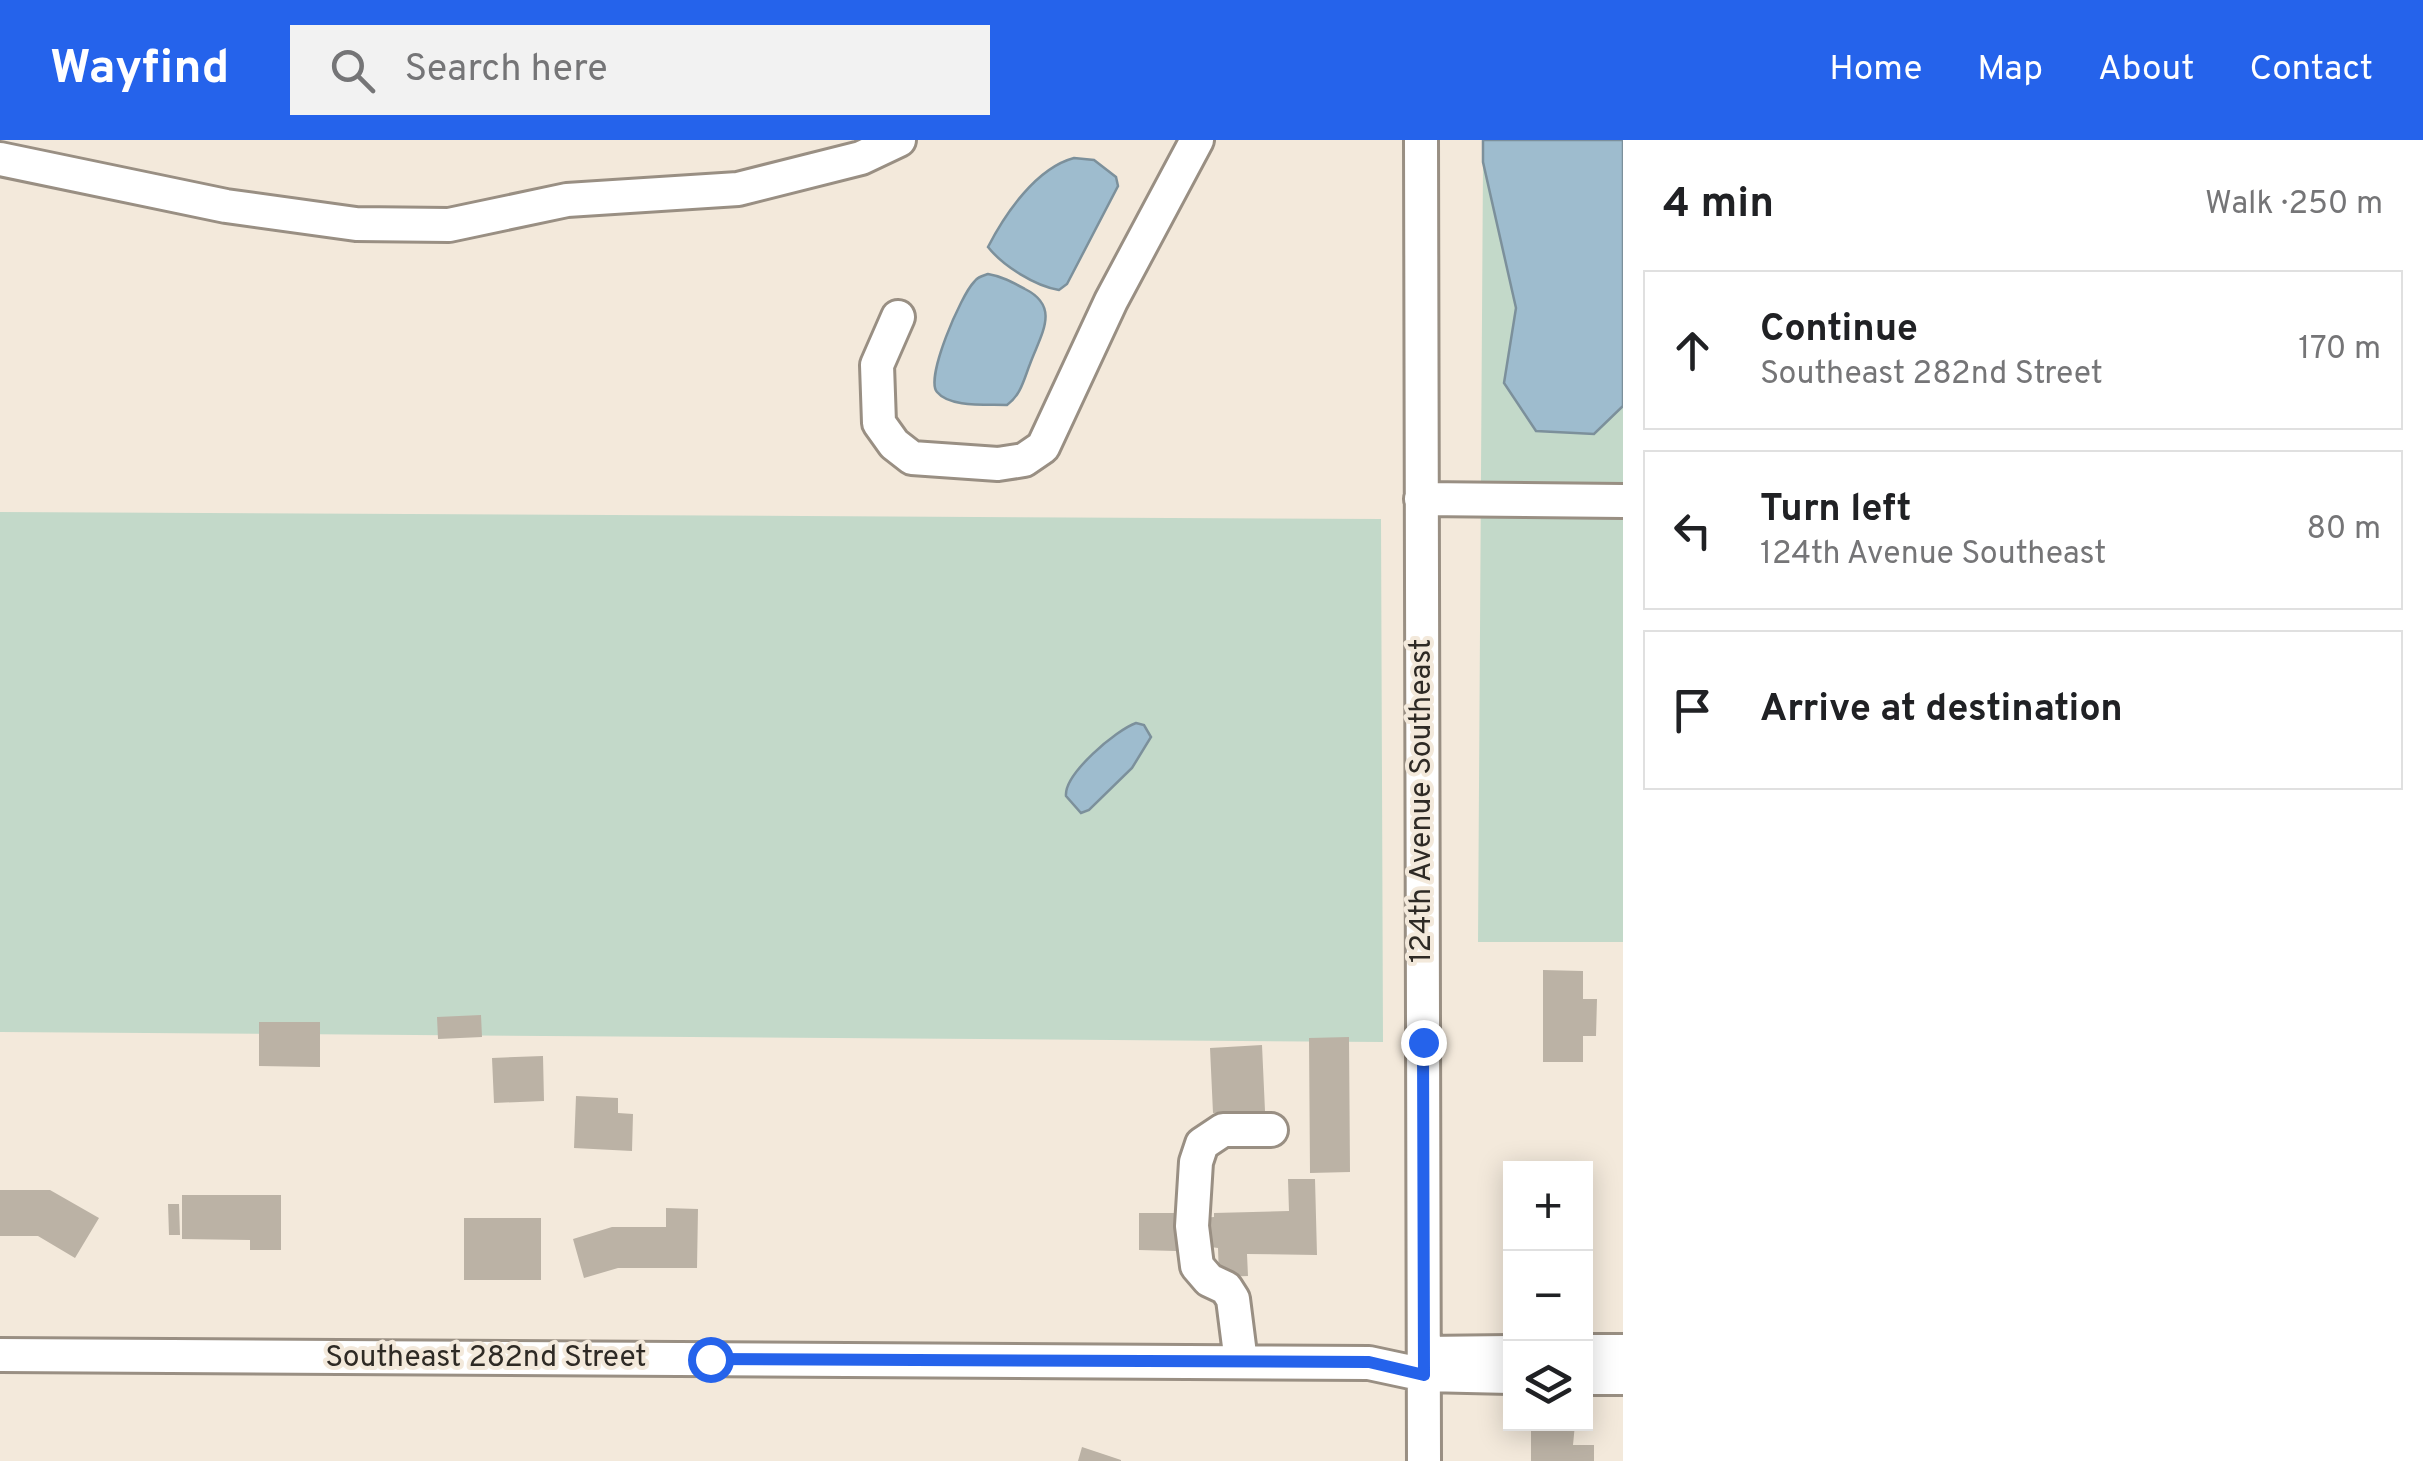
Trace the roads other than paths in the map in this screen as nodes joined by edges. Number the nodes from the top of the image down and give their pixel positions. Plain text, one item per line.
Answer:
1 (900, 140) edge
2 (1197, 140) edge
3 (1421, 140) edge
4 (0, 158) edge
5 (898, 317) dead end
6 (1421, 499) junction
7 (1623, 500) edge
8 (1270, 1130) dead end
9 (1593, 1351) edge
10 (1623, 1351) edge
11 (1503, 1353) edge
12 (0, 1355) edge
13 (1240, 1362) junction
14 (1425, 1364) junction
15 (1503, 1375) edge
16 (1593, 1378) edge
17 (1623, 1378) edge
18 (1424, 1461) edge

1 - 4 street
2 - 5 street
3 - 6 street, 124th Avenue Southeast
6 - 7 street
6 - 14 street, 124th Avenue Southeast
8 - 13 street
9 - 10 street
11 - 14 street
12 - 13 street, Southeast 282nd Street
13 - 14 street, Southeast 282nd Street
14 - 15 street, Southeast 282nd Street
14 - 18 street, 124th Avenue Southeast
16 - 17 street

